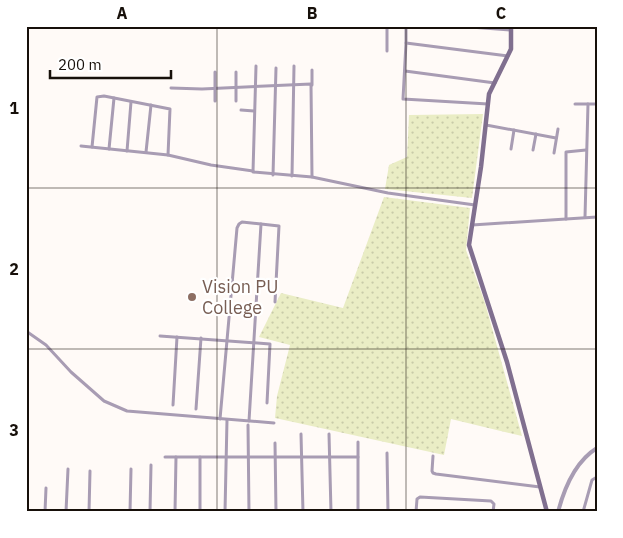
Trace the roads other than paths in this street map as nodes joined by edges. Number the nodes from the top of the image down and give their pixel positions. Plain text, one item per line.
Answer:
1 (387, 26) edge
2 (406, 26) edge
3 (457, 26) edge
4 (511, 28) edge
5 (406, 43) junction
6 (387, 50) dead end
7 (508, 56) junction
8 (256, 66) dead end
9 (294, 66) dead end
10 (276, 68) dead end
11 (312, 70) dead end
12 (405, 71) junction
13 (215, 72) dead end
14 (236, 72) dead end
15 (495, 83) junction
16 (294, 84) junction
17 (255, 86) junction
18 (274, 86) junction
19 (312, 86) junction
20 (236, 87) junction
21 (171, 88) dead end
22 (215, 88) junction
23 (114, 98) junction
24 (215, 101) dead end
25 (130, 102) junction
26 (236, 102) dead end
27 (488, 104) junction
28 (575, 104) dead end
29 (588, 104) junction
30 (597, 104) edge
31 (151, 105) junction
32 (242, 110) dead end
33 (254, 111) junction
34 (486, 125) junction
35 (558, 129) dead end
36 (514, 130) junction
37 (536, 134) junction
38 (556, 138) junction
39 (81, 146) dead end
40 (92, 147) junction
41 (109, 149) junction
42 (127, 150) junction
43 (511, 150) dead end
44 (533, 150) dead end
45 (586, 150) junction
46 (146, 152) junction
47 (554, 153) dead end
48 (168, 155) junction
49 (253, 172) junction
50 (273, 175) junction
51 (292, 176) junction
52 (312, 177) junction
53 (475, 205) junction
54 (585, 217) junction
55 (597, 217) edge
56 (566, 219) junction
57 (261, 224) junction
58 (472, 225) junction
59 (275, 302) dead end
60 (26, 331) edge
61 (160, 336) dead end
62 (178, 337) junction
63 (200, 338) junction
64 (228, 341) junction
65 (254, 343) junction
66 (267, 403) dead end
67 (173, 405) dead end
68 (196, 409) dead end
69 (220, 419) junction
70 (227, 420) junction
71 (248, 423) junction
72 (274, 423) dead end
73 (300, 434) dead end
74 (329, 434) dead end
75 (358, 442) dead end
76 (275, 443) dead end
77 (597, 448) edge
78 (387, 453) dead end
79 (165, 456) dead end
80 (226, 456) junction
81 (248, 456) junction
82 (276, 456) junction
83 (301, 456) junction
84 (433, 456) dead end
85 (176, 457) junction
86 (200, 457) junction
87 (330, 457) junction
88 (358, 457) junction
89 (151, 465) dead end
90 (68, 469) dead end
91 (131, 469) dead end
92 (90, 471) dead end
93 (597, 477) edge
94 (540, 487) junction
95 (46, 488) dead end
96 (53, 512) edge
97 (66, 512) edge
98 (89, 512) edge
99 (130, 512) edge
100 (150, 512) edge
101 (175, 512) edge
102 (200, 512) edge
103 (225, 512) edge
104 (249, 512) edge
105 (276, 512) edge
106 (303, 512) edge
107 (331, 512) edge
108 (358, 512) edge
109 (388, 512) edge
110 (416, 512) edge
111 (493, 512) edge
112 (546, 512) edge
113 (558, 512) edge
114 (583, 512) edge

1 - 6 street
2 - 5 street
3 - 4 street
4 - 7 main road
5 - 7 street
5 - 12 street
7 - 15 main road
8 - 17 street
9 - 16 street
10 - 18 street
11 - 19 street
12 - 15 street
12 - 27 street
13 - 22 street
14 - 20 street
15 - 27 main road
16 - 18 street
16 - 19 street
16 - 51 street
17 - 18 street
17 - 20 street
17 - 33 street
18 - 50 street
19 - 52 street
20 - 22 street
20 - 26 street
21 - 22 street
22 - 24 street
23 - 25 street
23 - 40 street
23 - 41 street
25 - 31 street
25 - 42 street
27 - 34 main road
28 - 29 street
29 - 30 street
29 - 45 street
31 - 46 street
31 - 48 street
32 - 33 street
33 - 49 street
34 - 36 street
34 - 53 main road
35 - 38 street
36 - 37 street
36 - 43 street
37 - 38 street
37 - 44 street
38 - 47 street
39 - 40 street
40 - 41 street
41 - 42 street
42 - 46 street
45 - 54 street
45 - 56 street
46 - 48 street
48 - 49 street
49 - 50 street
50 - 51 street
51 - 52 street
52 - 53 street
53 - 58 main road
54 - 55 street
54 - 56 street
56 - 58 street
57 - 59 street
57 - 64 street
57 - 65 street
58 - 94 main road
60 - 69 street
61 - 62 street
62 - 63 street
62 - 67 street
63 - 64 street
63 - 68 street
64 - 65 street
64 - 69 street
65 - 66 street
65 - 71 street
69 - 70 street
70 - 71 street
70 - 80 street
71 - 72 street
71 - 81 street
73 - 83 street
74 - 87 street
75 - 88 street
76 - 82 street
77 - 113 street
78 - 109 street
79 - 85 street
80 - 81 street
80 - 86 street
80 - 103 street
81 - 82 street
81 - 104 street
82 - 83 street
82 - 105 street
83 - 87 street
83 - 106 street
84 - 94 street
85 - 86 street
85 - 101 street
86 - 102 street
87 - 88 street
87 - 107 street
88 - 108 street
89 - 100 street
90 - 97 street
91 - 99 street
92 - 98 street
93 - 114 street
94 - 112 main road
95 - 96 street
110 - 111 street

